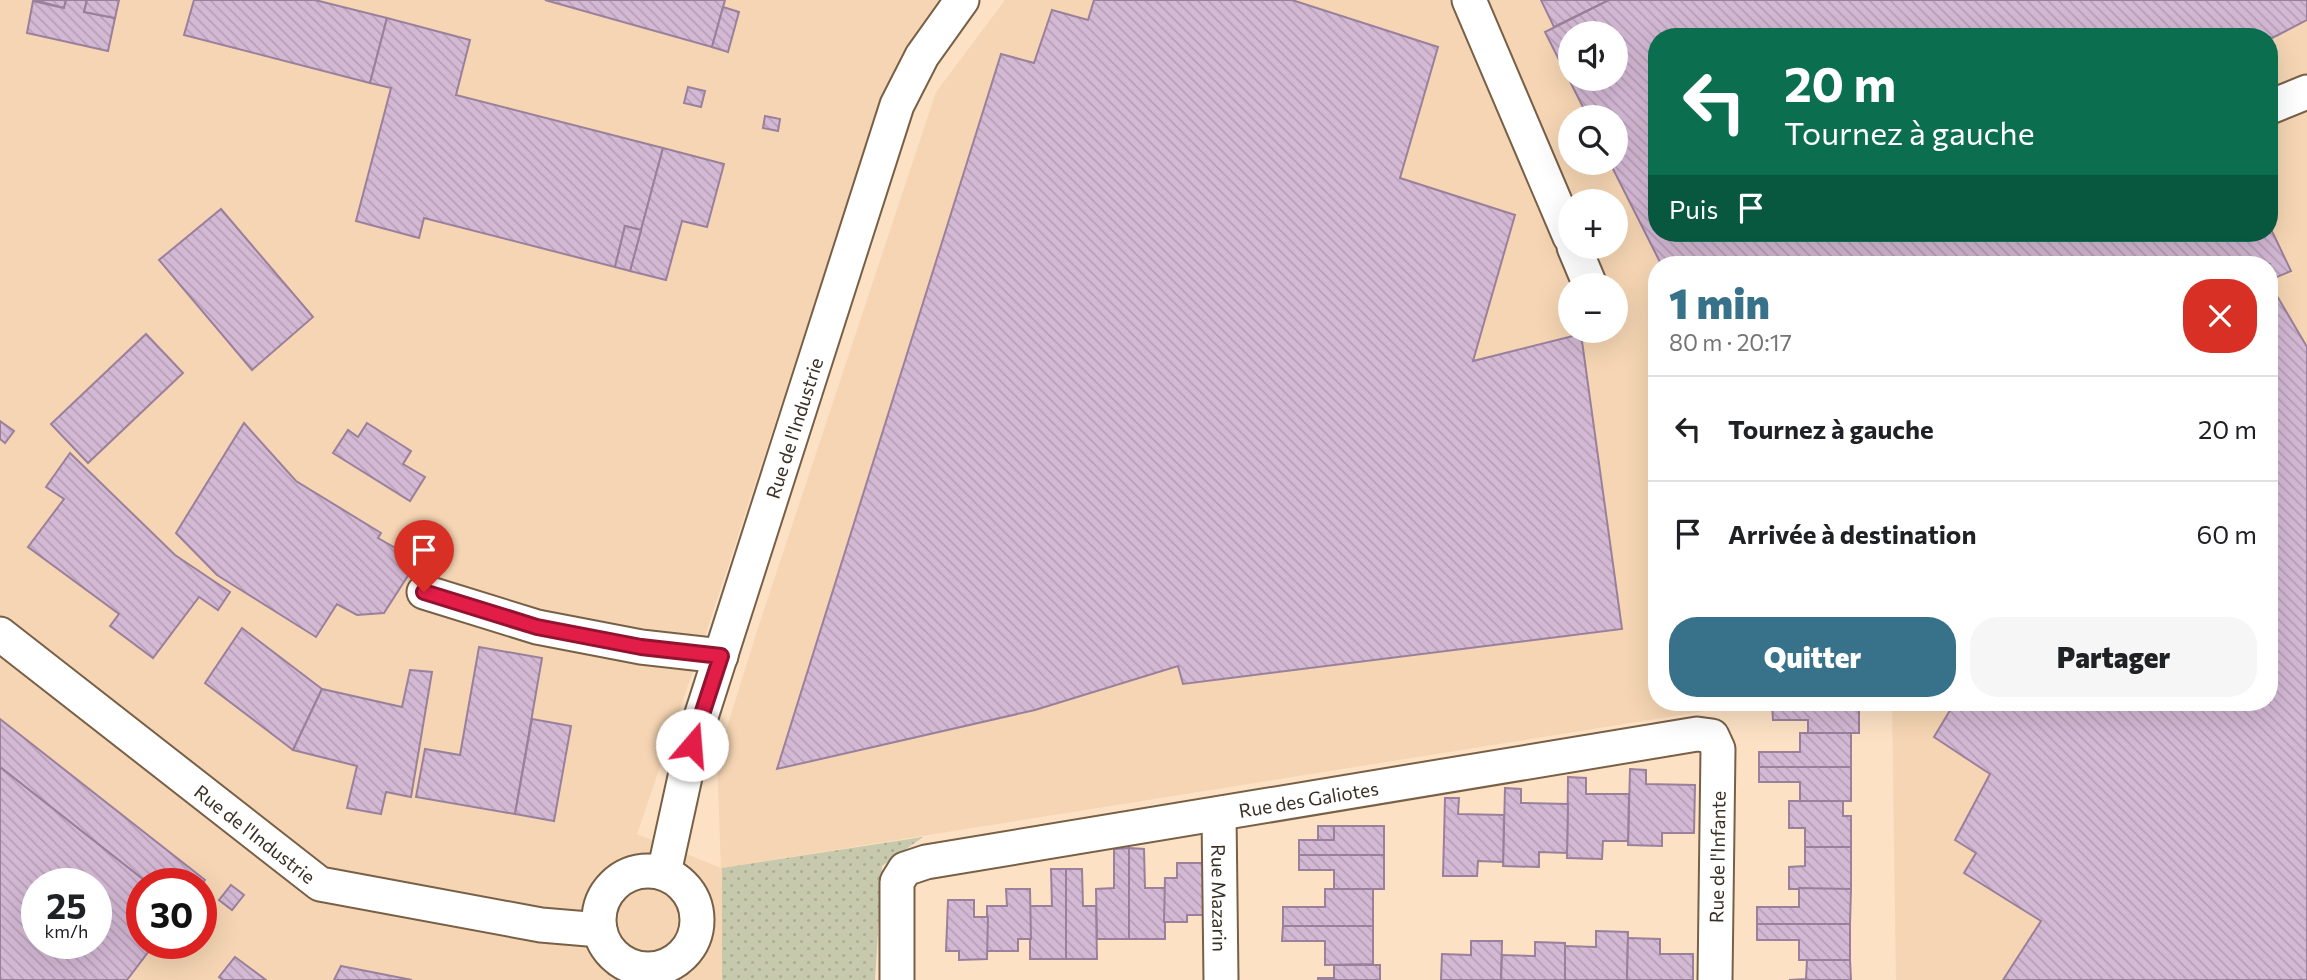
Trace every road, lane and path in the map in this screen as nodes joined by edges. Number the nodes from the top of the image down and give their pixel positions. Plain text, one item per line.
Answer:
1 (962, 0) edge
2 (1469, 0) edge
3 (2307, 92) edge
4 (2278, 104) edge
5 (1558, 209) edge
6 (424, 592) dead end
7 (0, 634) edge
8 (721, 656) junction
9 (1712, 736) joint
10 (1219, 814) junction
11 (664, 873) junction
12 (600, 930) junction
13 (665, 974) edge
14 (897, 980) edge
15 (1220, 980) edge
16 (1715, 980) edge

1 - 8 street, Rue de l'Industrie
2 - 5 street
3 - 4 street
6 - 8 street
7 - 12 street, Rue de l'Industrie
8 - 11 street, Rue de l'Industrie
9 - 10 street, Rue des Galiotes
9 - 16 street, Rue de l'Infante
10 - 14 street, Rue des Galiotes
10 - 15 street, Rue Mazarin
11 - 12 street
11 - 13 street
12 - 13 street

